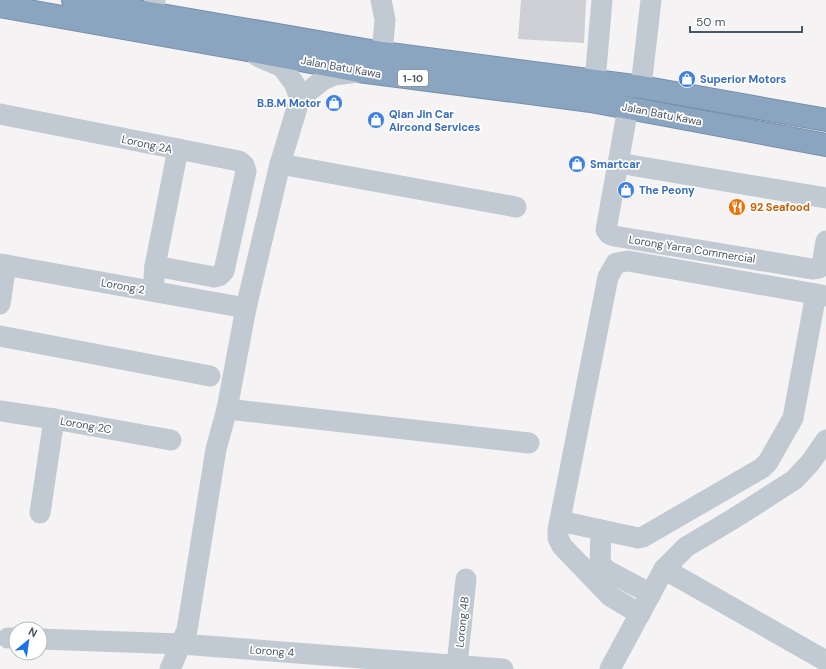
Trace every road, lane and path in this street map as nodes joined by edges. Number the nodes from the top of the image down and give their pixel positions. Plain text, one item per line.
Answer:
1 (73, 0) edge
2 (381, 0) edge
3 (602, 0) edge
4 (651, 0) edge
5 (0, 6) edge
6 (153, 7) edge
7 (242, 49) junction
8 (382, 53) junction
9 (359, 71) junction
10 (595, 81) junction
11 (641, 87) junction
12 (300, 98) junction
13 (628, 108) junction
14 (0, 114) edge
15 (826, 120) edge
16 (826, 145) edge
17 (178, 149) junction
18 (618, 163) junction
19 (280, 164) junction
20 (826, 198) edge
21 (516, 207) dead end
22 (826, 241) edge
23 (3, 264) edge
24 (155, 266) junction
25 (153, 291) junction
26 (821, 295) edge
27 (0, 304) edge
28 (246, 308) junction
29 (0, 336) edge
30 (210, 376) dead end
31 (227, 408) junction
32 (0, 411) edge
33 (54, 420) junction
34 (171, 440) dead end
35 (826, 440) edge
36 (529, 443) dead end
37 (40, 513) dead end
38 (560, 521) junction
39 (601, 530) junction
40 (664, 569) junction
41 (466, 580) dead end
42 (651, 594) junction
43 (640, 614) junction
44 (48, 639) edge
45 (181, 644) junction
46 (826, 661) edge
47 (457, 665) junction
48 (170, 669) edge
49 (503, 669) edge
50 (610, 669) edge

1 - 6 highway, Jalan Batu Kawa / 1-10
2 - 8 street
3 - 10 street
4 - 11 street
5 - 7 highway, Jalan Batu Kawa / 1-10
6 - 8 highway, Jalan Batu Kawa / 1-10
7 - 9 highway, Jalan Batu Kawa / 1-10
7 - 12 street
8 - 10 highway, Jalan Batu Kawa / 1-10
9 - 12 street
9 - 13 highway, Jalan Batu Kawa / 1-10
10 - 11 highway, Jalan Batu Kawa / 1-10
11 - 15 highway, Jalan Batu Kawa / 1-10
12 - 19 street
13 - 16 highway, Jalan Batu Kawa / 1-10
13 - 18 street
14 - 17 street, Lorong 2A
17 - 24 street, Lorong 2A
17 - 24 street
18 - 20 street
18 - 22 street, Lorong Yarra Commercial
19 - 21 street
19 - 28 street
23 - 25 street, Lorong 2
23 - 27 street
24 - 25 street, Lorong 2A
25 - 28 street, Lorong 2
26 - 38 street
26 - 39 street
28 - 31 street
29 - 30 street
31 - 36 street
31 - 45 street
32 - 33 street, Lorong 2C
33 - 34 street, Lorong 2C
33 - 37 street
35 - 40 street
38 - 39 street
38 - 43 street
39 - 42 street
40 - 42 street
40 - 46 street
41 - 47 street, Lorong 4B
42 - 43 street
43 - 50 street
44 - 45 street, Lorong 4
45 - 47 street, Lorong 4
45 - 48 street
47 - 49 street, Lorong 4

